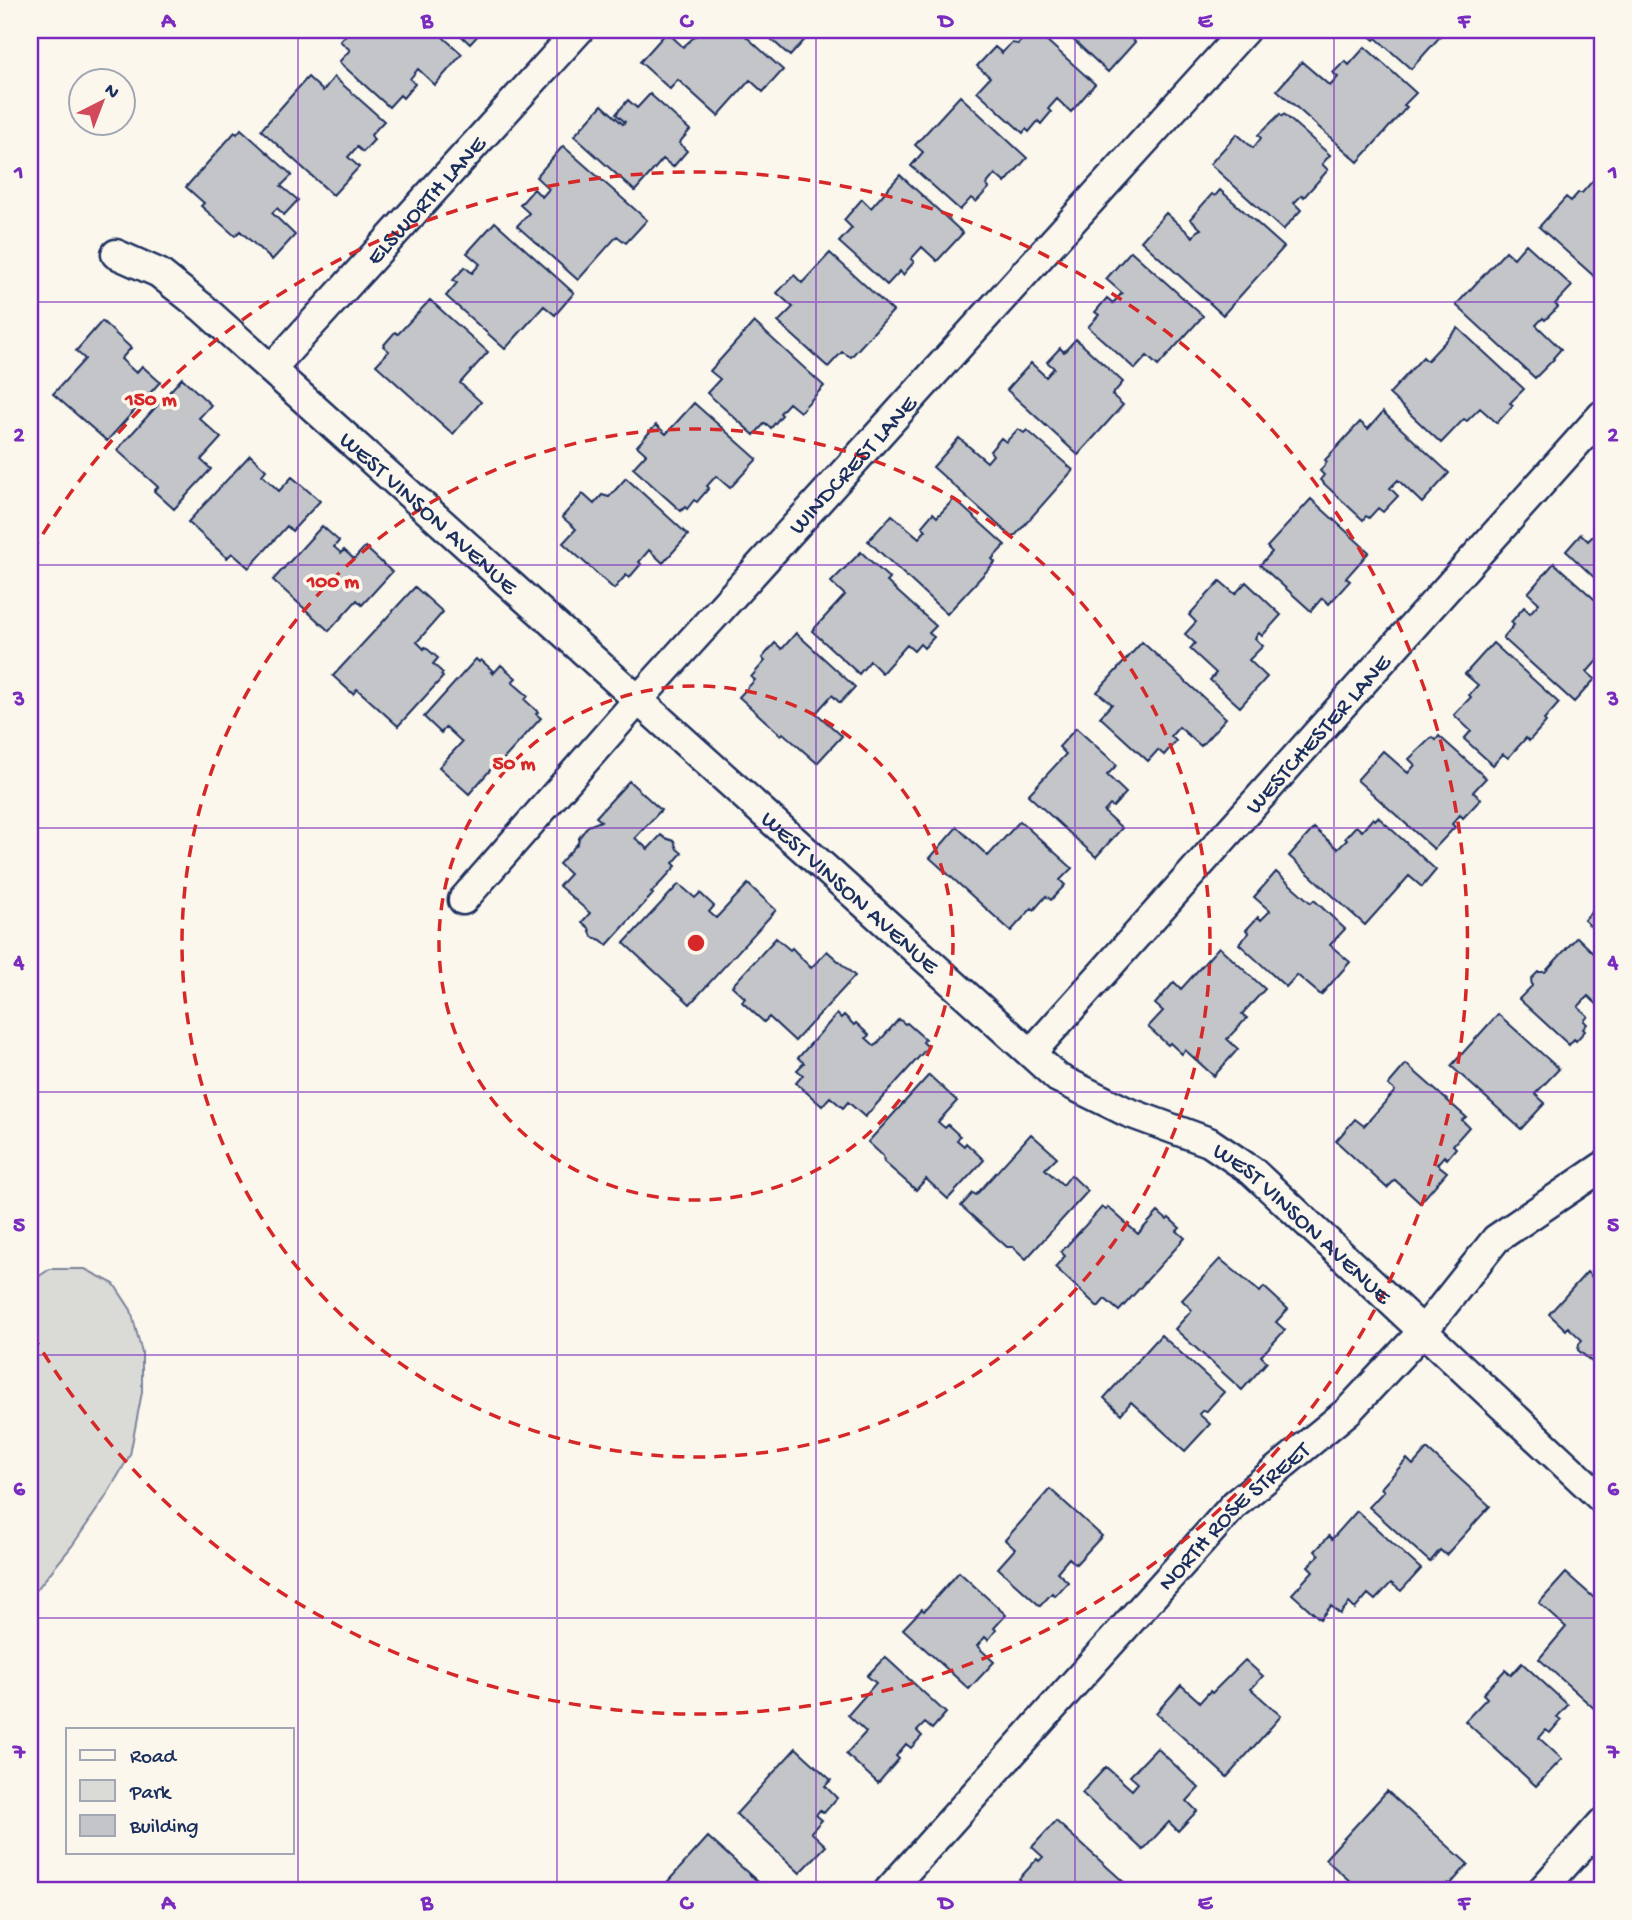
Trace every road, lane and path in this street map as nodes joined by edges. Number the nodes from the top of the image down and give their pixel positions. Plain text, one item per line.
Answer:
1 (579, 30) edge
2 (1245, 30) edge
3 (116, 254) dead end
4 (271, 369) junction
5 (1602, 415) edge
6 (638, 700) junction
7 (463, 900) dead end
8 (1031, 1053) junction
9 (1602, 1167) edge
10 (1423, 1331) junction
11 (1602, 1499) edge
12 (1602, 1824) edge
13 (889, 1890) edge
14 (1542, 1890) edge

1 - 4 street, ELSWORTH LANE
2 - 6 street, WINDCREST LANE
3 - 4 street, WEST VINSON AVENUE
4 - 6 street, WEST VINSON AVENUE
5 - 8 street, WESTCHESTER LANE
6 - 7 street, WINDCREST LANE
6 - 8 street, WEST VINSON AVENUE
8 - 10 street, WEST VINSON AVENUE
9 - 10 street, NORTH ROSE STREET
10 - 11 street, WEST VINSON AVENUE
10 - 13 street, NORTH ROSE STREET
12 - 14 street

